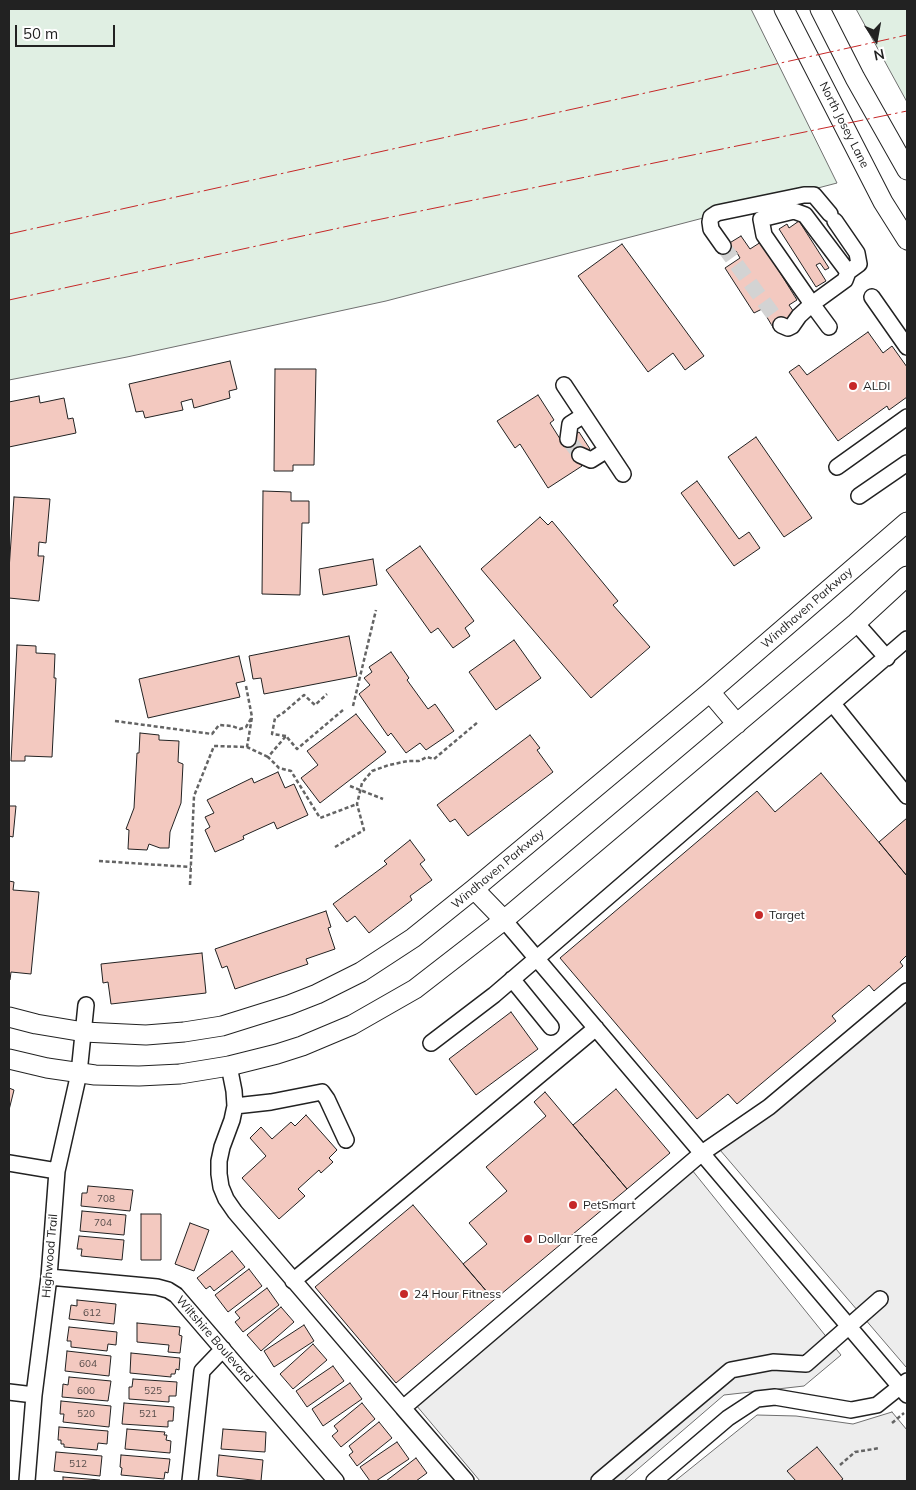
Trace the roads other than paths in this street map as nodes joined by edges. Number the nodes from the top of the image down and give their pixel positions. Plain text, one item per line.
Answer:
1 (784, 9) edge
2 (820, 9) edge
3 (907, 170) edge
4 (907, 240) edge
5 (723, 246) tunnel mouth
6 (848, 272) junction
7 (872, 297) dead end
8 (812, 304) junction
9 (781, 325) dead end
10 (829, 327) dead end
11 (907, 347) edge
12 (564, 385) dead end
13 (584, 415) junction
14 (907, 417) edge
15 (568, 439) dead end
16 (607, 450) junction
17 (580, 455) dead end
18 (907, 463) edge
19 (837, 467) dead end
20 (623, 474) dead end
21 (859, 496) dead end
22 (907, 522) edge
23 (907, 576) edge
24 (856, 623) junction
25 (907, 639) edge
26 (887, 658) junction
27 (710, 692) junction
28 (833, 704) junction
29 (737, 724) junction
30 (907, 796) edge
31 (474, 889) junction
32 (504, 920) junction
33 (536, 958) junction
34 (512, 979) junction
35 (907, 992) edge
36 (86, 1004) dead end
37 (9, 1017) edge
38 (551, 1027) dead end
39 (596, 1028) junction
40 (84, 1032) junction
41 (431, 1043) dead end
42 (9, 1059) edge
43 (229, 1066) junction
44 (79, 1074) junction
45 (235, 1106) junction
46 (346, 1140) dead end
47 (702, 1153) junction
48 (9, 1163) edge
49 (58, 1171) junction
50 (49, 1277) junction
51 (293, 1280) junction
52 (880, 1299) dead end
53 (849, 1326) junction
54 (223, 1349) junction
55 (905, 1388) edge
56 (9, 1392) edge
57 (34, 1395) junction
58 (403, 1408) junction
59 (659, 1480) edge
60 (27, 1481) edge
61 (190, 1481) edge
62 (336, 1481) edge
63 (466, 1481) edge
64 (599, 1481) edge

1 - 4 main road, North Josey Lane
2 - 3 main road
5 - 6 street
6 - 8 street
6 - 8 street
7 - 11 street
8 - 9 street
8 - 10 street
12 - 13 street
13 - 15 street
13 - 16 street
14 - 19 street
16 - 17 street
16 - 20 street
18 - 21 street
22 - 27 main road, Windhaven Parkway
23 - 24 main road
24 - 26 street
24 - 29 main road
25 - 26 street
26 - 28 street
27 - 29 main road
27 - 31 main road, Windhaven Parkway
28 - 30 street
28 - 33 street
29 - 32 main road
31 - 32 main road
31 - 40 main road, Windhaven Parkway
32 - 33 street
32 - 43 main road
33 - 34 street
33 - 39 street
34 - 38 street
34 - 41 street
35 - 47 street
36 - 40 street, Highwood Trail
37 - 40 main road, Windhaven Parkway
39 - 47 street
39 - 51 street
40 - 44 street, Highwood Trail
42 - 44 main road
43 - 44 main road
43 - 45 street
44 - 49 street, Highwood Trail
45 - 46 street
45 - 51 street
47 - 53 street
47 - 58 street
48 - 49 street
49 - 50 street, Highwood Trail
50 - 54 street, Wiltshire Boulevard
50 - 57 street, Highwood Trail
51 - 58 street
52 - 53 street
53 - 55 street
53 - 64 street
54 - 61 street
54 - 62 street, Wiltshire Boulevard
55 - 59 street
56 - 57 street
57 - 60 street, Highwood Trail
58 - 63 street

